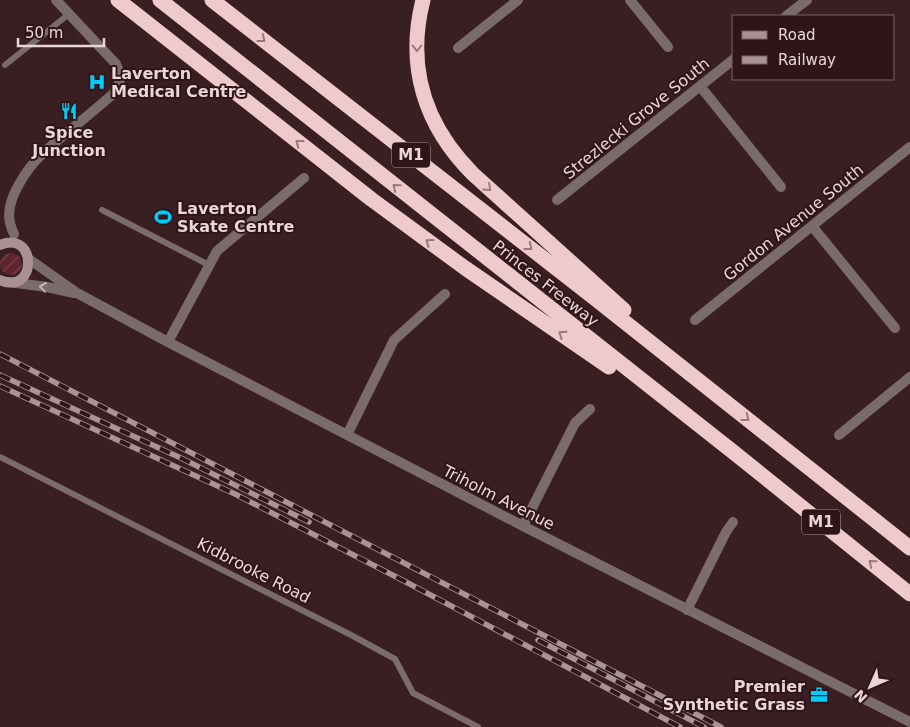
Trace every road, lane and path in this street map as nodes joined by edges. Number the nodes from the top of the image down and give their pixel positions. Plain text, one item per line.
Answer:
1 (56, 0) edge
2 (118, 0) edge
3 (160, 0) edge
4 (212, 0) edge
5 (423, 0) edge
6 (518, 0) edge
7 (630, 0) edge
8 (807, 0) edge
9 (69, 14) junction
10 (787, 15) edge
11 (668, 47) dead end
12 (458, 48) dead end
13 (732, 61) edge
14 (5, 65) dead end
15 (700, 86) junction
16 (910, 147) edge
17 (304, 178) dead end
18 (781, 187) dead end
19 (557, 200) dead end
20 (102, 210) dead end
21 (812, 226) junction
22 (2, 244) edge
23 (29, 260) junction
24 (209, 266) junction
25 (4, 281) edge
26 (77, 293) junction
27 (445, 294) dead end
28 (695, 320) dead end
29 (895, 328) dead end
30 (168, 342) junction
31 (910, 377) edge
32 (708, 388) junction
33 (590, 409) dead end
34 (346, 434) junction
35 (839, 435) dead end
36 (732, 451) junction
37 (0, 456) edge
38 (733, 522) dead end
39 (522, 526) junction
40 (910, 546) edge
41 (910, 594) edge
42 (687, 610) junction
43 (910, 722) edge
44 (478, 727) edge

1 - 9 street
36 -> 2 highway
36 -> 3 highway, Princes Freeway / M1
4 -> 32 highway, Princes Freeway / M1
5 -> 32 highway
6 - 12 street
7 - 11 street
8 - 10 street
9 - 14 lane
9 - 22 street
13 - 15 street, Strezlecki Grove South
15 - 18 street
15 - 19 street, Strezlecki Grove South
16 - 21 street, Gordon Avenue South
17 - 24 street
20 - 24 lane
21 - 28 street, Gordon Avenue South
21 - 29 street
22 - 23 street
23 - 25 street
23 - 26 street, Triholm Avenue
24 - 30 street
26 -> 25 street, Triholm Avenue
26 - 30 street, Triholm Avenue
27 - 34 street
30 - 34 street, Triholm Avenue
31 - 35 street
32 -> 40 highway, Princes Freeway / M1
33 - 39 street
34 - 39 street, Triholm Avenue
41 -> 36 highway, Princes Freeway / M1
37 - 44 lane, Kidbrooke Road
38 - 42 street
39 - 42 street, Triholm Avenue
42 - 43 street, Triholm Avenue

